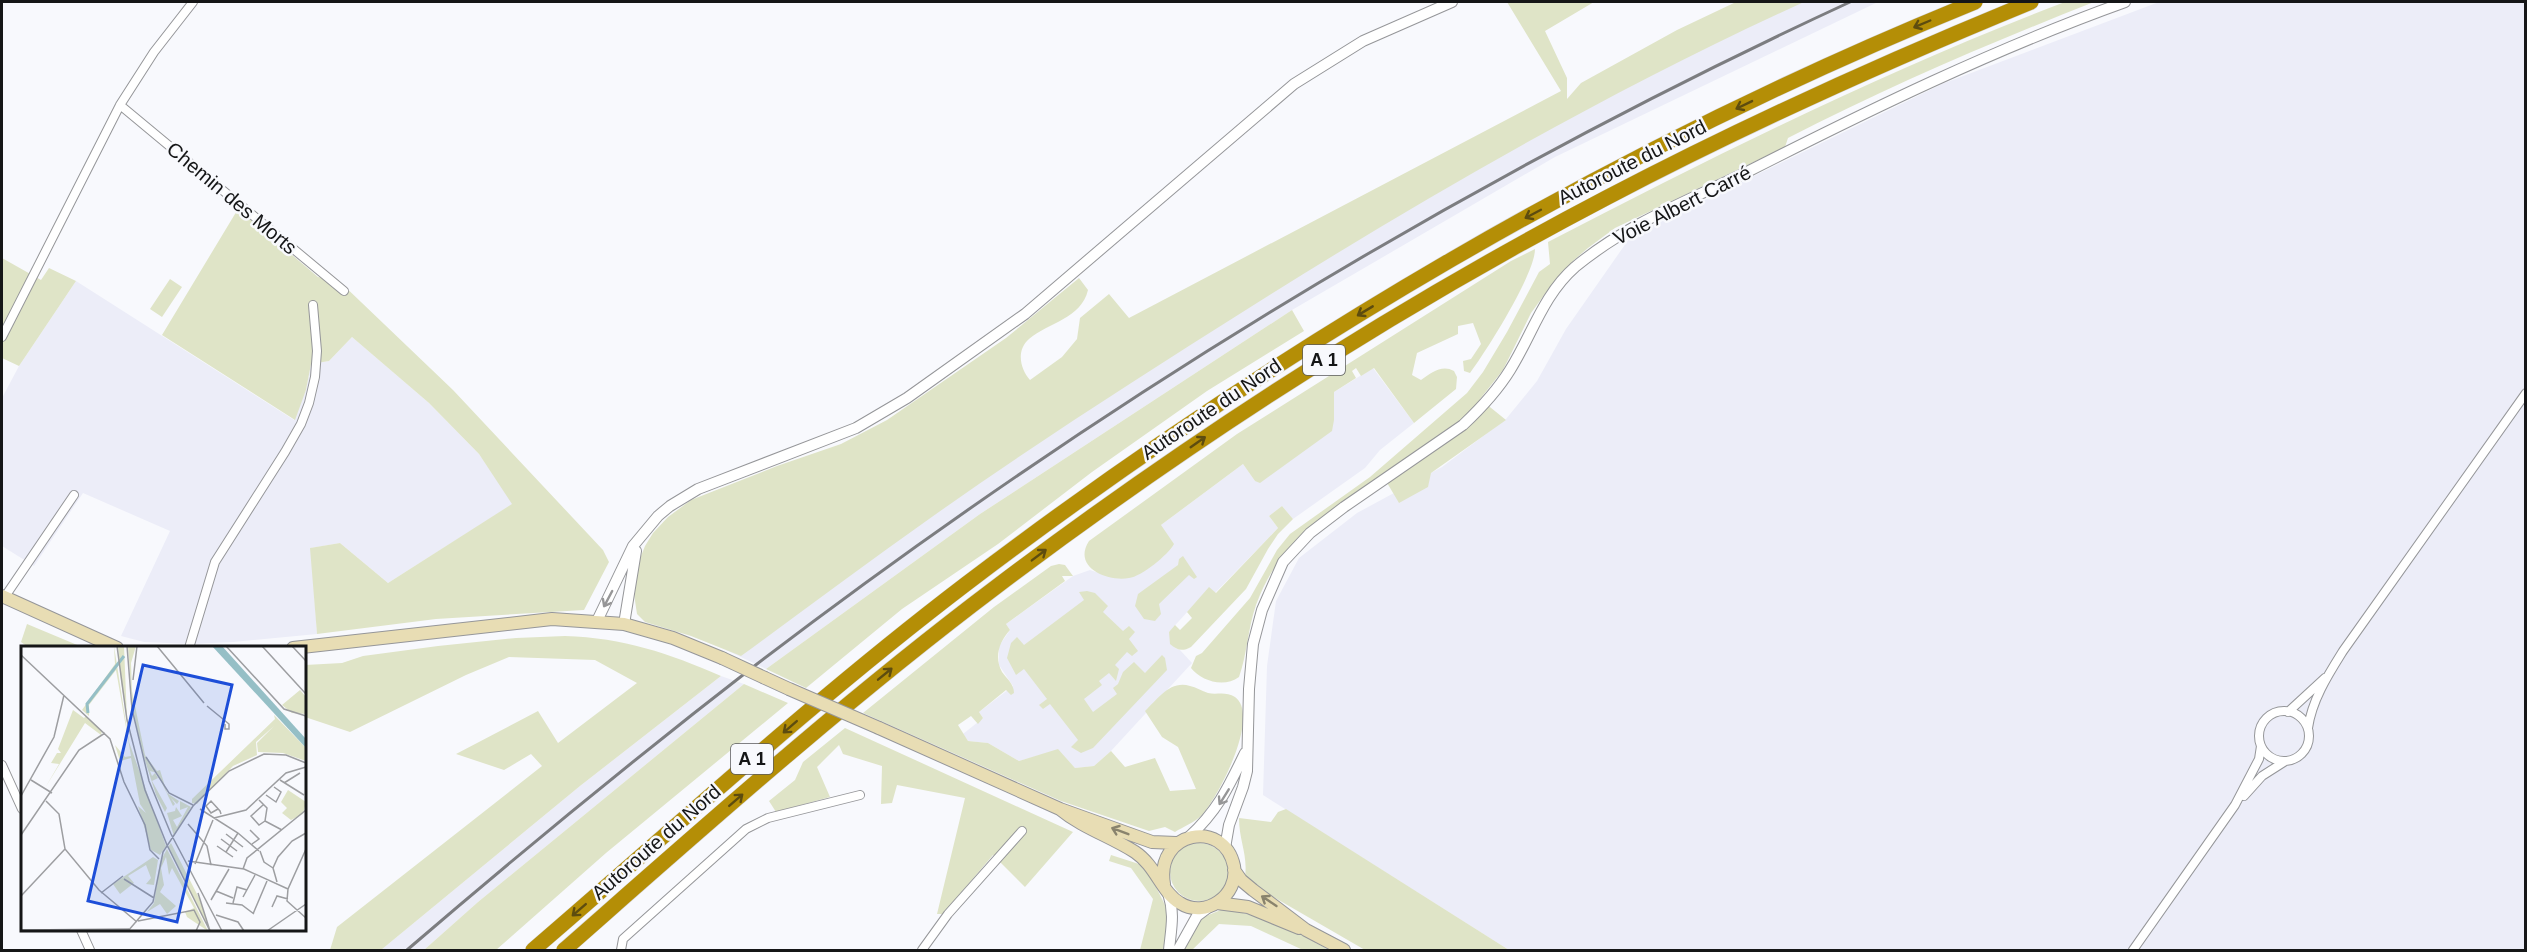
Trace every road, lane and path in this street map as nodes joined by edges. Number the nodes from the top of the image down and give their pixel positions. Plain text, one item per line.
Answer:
1 (193, 2) edge
2 (1452, 2) edge
3 (1976, 2) edge
4 (2031, 2) edge
5 (2125, 2) edge
6 (120, 105) junction
7 (344, 291) dead end
8 (313, 305) dead end
9 (2, 337) edge
10 (2526, 393) edge
11 (74, 495) dead end
12 (638, 540) junction
13 (3, 597) edge
14 (597, 621) junction
15 (624, 624) junction
16 (113, 646) edge
17 (190, 646) edge
18 (306, 646) edge
19 (2327, 675) junction
20 (2288, 712) junction
21 (2308, 728) junction
22 (2261, 746) junction
23 (1246, 750) junction
24 (2284, 762) junction
25 (2, 765) edge
26 (860, 795) dead end
27 (2235, 805) junction
28 (21, 807) edge
29 (1060, 809) junction
30 (1022, 831) dead end
31 (1189, 837) junction
32 (692, 838) junction
33 (1176, 843) junction
34 (1226, 848) junction
35 (1234, 870) junction
36 (1166, 888) junction
37 (1213, 905) junction
38 (1306, 930) junction
39 (81, 931) edge
40 (536, 947) edge
41 (621, 948) edge
42 (90, 951) edge
43 (564, 951) edge
44 (572, 951) edge
45 (922, 951) edge
46 (1169, 951) edge
47 (1178, 951) edge
48 (1344, 951) edge
49 (2133, 951) edge

1 - 6 street
2 - 12 street
3 -> 40 highway, Autoroute du Nord / A 1
32 -> 4 highway, Autoroute du Nord / A 1
5 - 23 street, Voie Albert Carré
6 - 7 street, Chemin des Morts
6 - 9 street
8 - 17 street
10 - 19 street
11 - 13 street
12 -> 14 street
12 - 15 street
13 - 16 main road
14 - 15 main road
14 - 18 main road
15 - 29 main road, bridge
19 - 20 street
19 - 21 street
20 - 21 street
20 - 22 street
21 - 24 street
22 - 24 street
22 - 27 street
23 -> 31 street, Voie Albert Carré
23 - 34 street, Voie Albert Carré
24 - 27 street
25 - 28 street
26 - 41 street
27 - 49 street
33 -> 29 main road
29 - 36 main road
30 - 45 street
31 - 33 main road
31 - 34 main road
32 - 43 highway, Autoroute du Nord / A 1
32 - 44 highway
33 - 36 main road
34 - 35 main road
35 - 37 main road
38 -> 35 main road
36 - 37 main road
36 - 46 street
37 - 38 main road
37 - 47 street
38 - 48 main road
39 - 42 street

